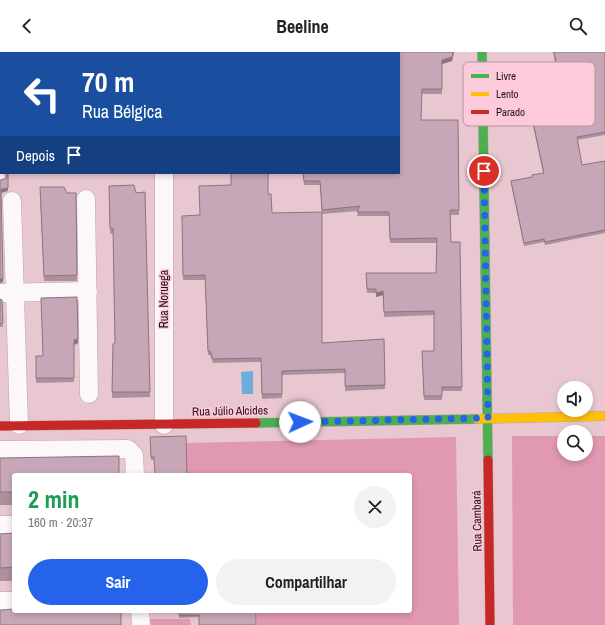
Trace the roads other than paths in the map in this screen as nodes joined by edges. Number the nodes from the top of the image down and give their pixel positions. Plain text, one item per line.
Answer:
1 (482, 52) edge
2 (482, 62) edge
3 (483, 126) edge
4 (164, 174) edge
5 (86, 199) dead end
6 (12, 201) dead end
7 (88, 291) junction
8 (7, 293) edge
9 (90, 394) dead end
10 (605, 416) edge
11 (488, 418) junction
12 (19, 425) junction
13 (164, 425) junction
14 (0, 426) edge
15 (0, 450) edge
16 (135, 473) edge
17 (0, 525) edge
18 (12, 525) edge
19 (0, 601) edge
20 (12, 601) edge
21 (140, 613) edge
22 (141, 625) edge
23 (490, 625) edge

1 - 2 street, Rua Cambará
3 - 11 street, Rua Cambará
4 - 13 street, Rua Noruega
5 - 7 street
6 - 8 street
7 - 8 street
7 - 9 street
8 - 12 street
10 - 11 street, Rua Júlio Alcides
11 - 13 street, Rua Júlio Alcides
11 - 23 street, Rua Cambará
12 - 13 street, Rua Júlio Alcides
12 - 14 street, Rua Júlio Alcides
15 - 16 street
17 - 18 street
19 - 20 street
21 - 22 street

